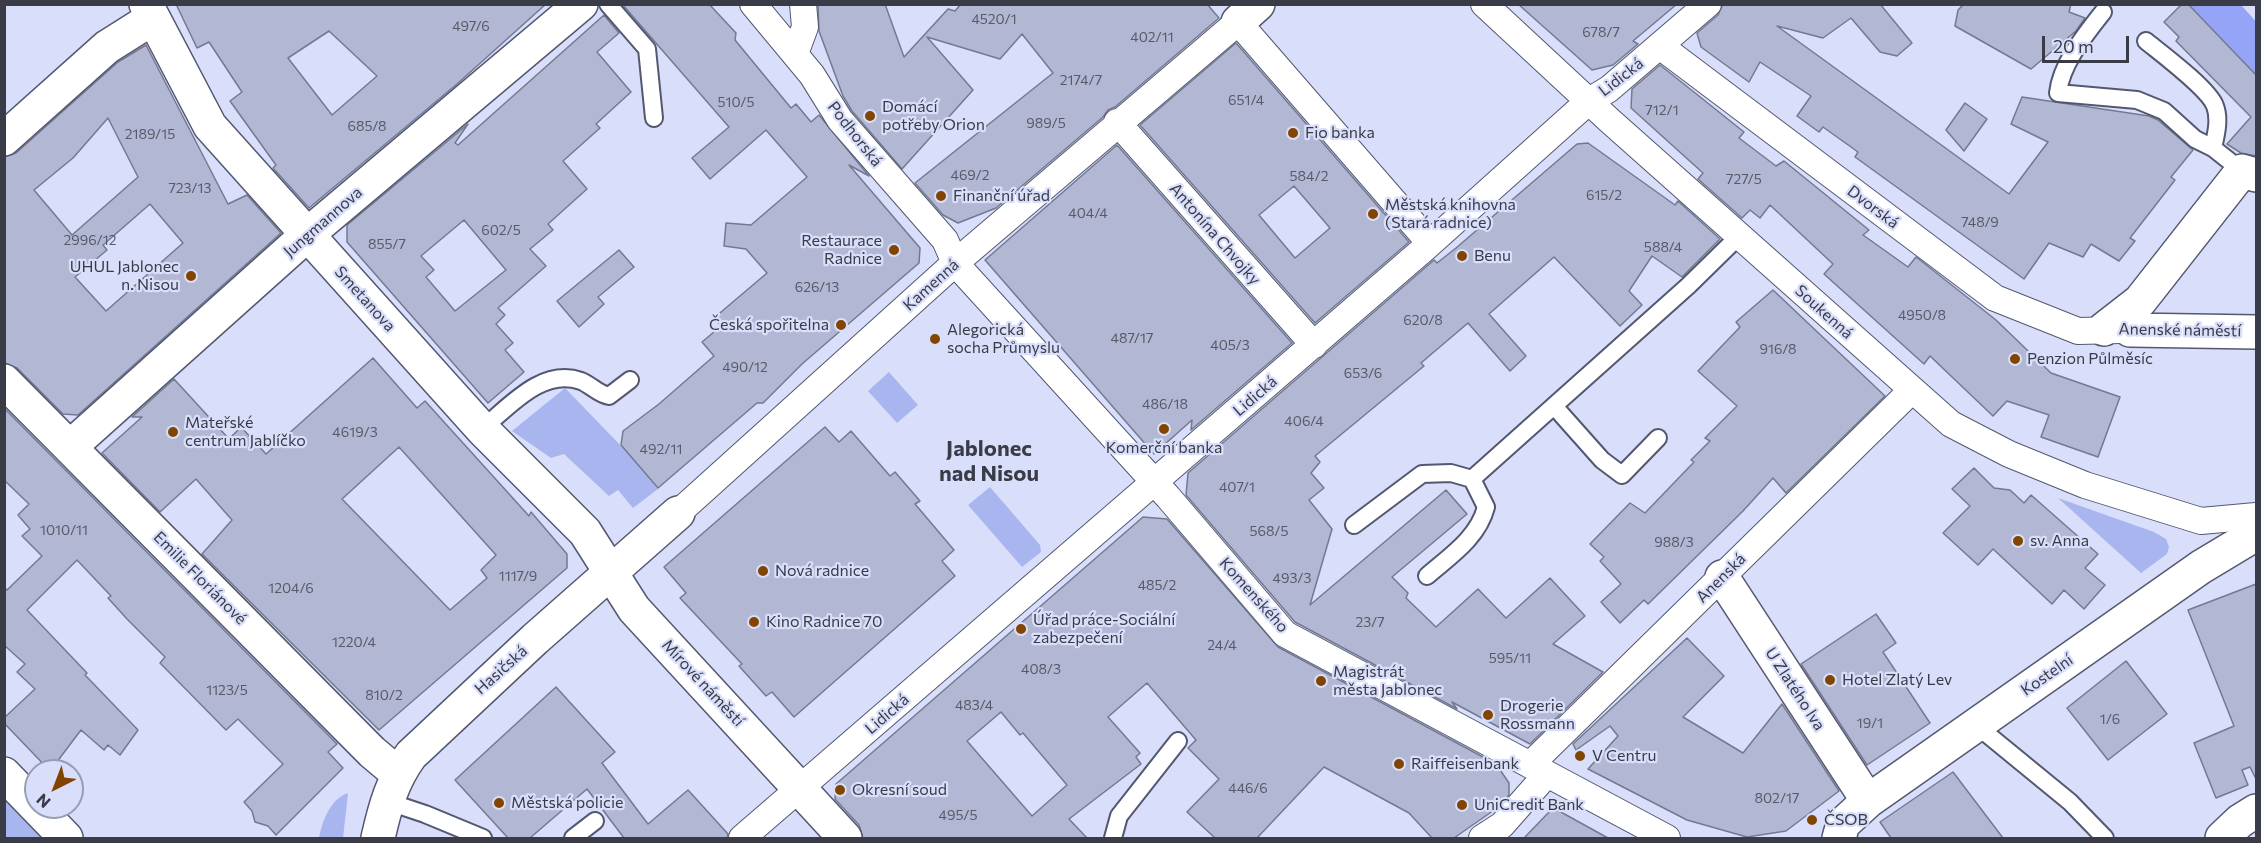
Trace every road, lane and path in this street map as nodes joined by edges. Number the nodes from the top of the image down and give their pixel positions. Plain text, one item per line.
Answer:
1 (581, 4) edge
2 (608, 4) edge
3 (753, 4) edge
4 (803, 4) edge
5 (1484, 4) edge
6 (1708, 4) edge
7 (150, 11) edge
8 (2103, 12) dead end
9 (1248, 13) edge
10 (2146, 41) dead end
11 (1660, 46) junction
12 (795, 54) junction
13 (1589, 101) junction
14 (654, 118) dead end
15 (1117, 122) junction
16 (4, 140) edge
17 (2213, 148) junction
18 (2249, 173) edge
19 (308, 234) junction
20 (1739, 236) junction
21 (1431, 243) junction
22 (955, 263) junction
23 (2117, 330) junction
24 (2256, 332) edge
25 (1314, 345) junction
26 (630, 380) dead end
27 (4, 381) edge
28 (1912, 390) junction
29 (1554, 406) junction
30 (482, 429) junction
31 (1658, 438) dead end
32 (70, 447) junction
33 (1472, 479) junction
34 (1154, 483) junction
35 (678, 513) joint
36 (2256, 516) edge
37 (1354, 525) dead end
38 (2256, 534) edge
39 (611, 573) junction
40 (1427, 576) dead end
41 (1722, 577) junction
42 (1976, 725) junction
43 (1179, 741) dead end
44 (1539, 770) junction
45 (4, 774) edge
46 (392, 787) junction
47 (801, 788) junction
48 (24, 795) edge
49 (1868, 801) junction
50 (2256, 811) edge
51 (48, 819) edge
52 (595, 821) dead end
53 (1841, 831) edge
54 (66, 838) edge
55 (378, 838) edge
56 (483, 838) edge
57 (573, 838) edge
58 (742, 838) edge
59 (845, 838) edge
60 (1113, 838) edge
61 (1482, 838) edge
62 (1667, 838) edge
63 (2105, 838) edge
64 (2222, 838) edge

1 - 19 street, Jungmannova
2 - 14 lane
3 - 12 street, Podhorská
4 - 12 street
5 - 13 street, Soukenná
6 - 11 street, Lidická
7 - 16 street
7 - 19 street, Smetanova
8 - 17 lane
9 - 15 street, Kamenná
9 - 21 street
10 - 17 lane
11 - 13 street, Lidická
11 - 23 street, Dvorská
12 - 22 street, Podhorská
13 - 20 street, Soukenná
13 - 21 street, Lidická
15 - 22 street, Kamenná
15 - 25 street, Antonína Chvojky
17 - 18 lane
18 - 23 street
19 - 30 street, Smetanova
19 - 32 street, Jungmannova
20 - 28 street, Soukenná
20 - 29 lane
21 - 25 street, Lidická
22 - 34 street, Komenského
22 - 35 street, Kamenná
23 - 24 street, Anenské náměstí
25 - 34 street, Lidická
26 - 30 lane
27 - 32 street, Emilie Floriánové
28 - 36 street, Soukenná
28 - 41 street, Anenská
29 - 31 lane
29 - 33 lane
30 - 39 street, Smetanova
32 - 46 street, Emilie Floriánové
33 - 37 lane
33 - 40 lane
34 - 44 street, Komenského
34 - 47 street, Lidická
35 - 39 street, Kamenná
38 - 42 street, Kostelní
39 - 46 street, Hasičská
39 - 47 street, Mírové náměstí
41 - 44 street, Anenská
41 - 49 street, U Zlatého lva
42 - 49 street, Kostelní
42 - 63 lane
43 - 60 lane
44 - 61 street, Anenská
44 - 62 street, Komenského
45 - 48 street
46 - 55 street
46 - 56 lane
47 - 58 street, Lidická
47 - 59 street, Mírové náměstí
49 - 53 street, Kostelní
50 - 64 street
51 - 54 street
52 - 57 lane

